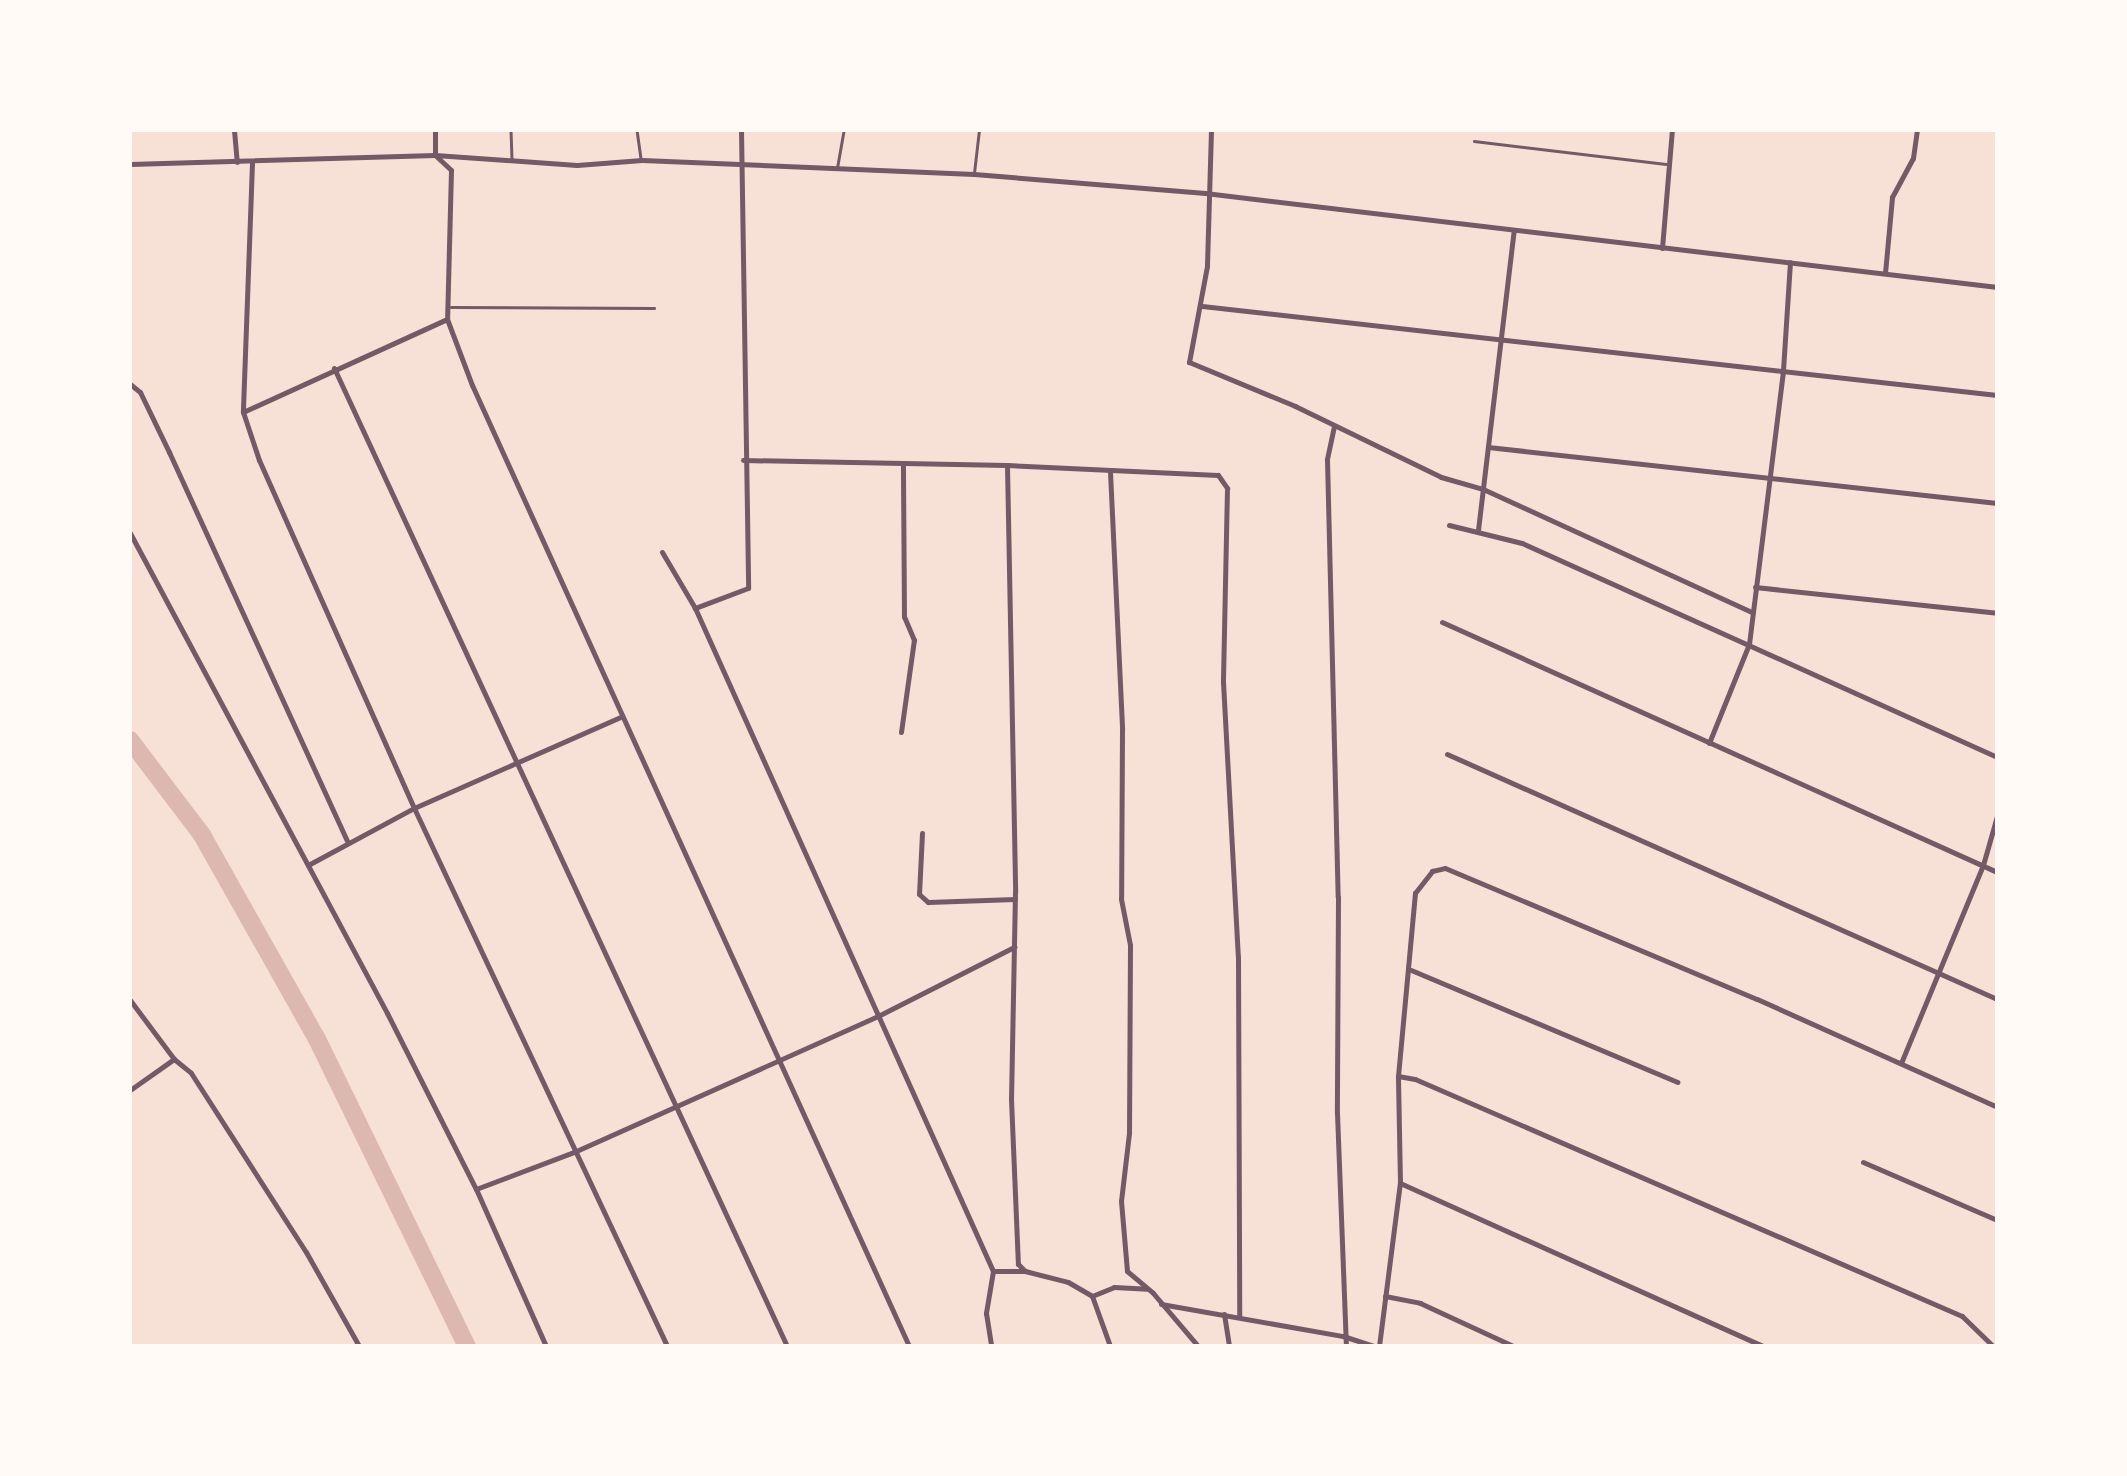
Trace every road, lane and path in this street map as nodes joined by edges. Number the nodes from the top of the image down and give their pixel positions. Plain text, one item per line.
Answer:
1 (234, 130) edge
2 (434, 130) edge
3 (511, 130) edge
4 (636, 130) edge
5 (741, 130) edge
6 (844, 130) edge
7 (979, 130) edge
8 (1209, 130) edge
9 (1672, 130) edge
10 (1917, 130) edge
11 (1474, 141) dead end
12 (435, 155) junction
13 (512, 160) junction
14 (642, 160) junction
15 (237, 162) junction
16 (252, 163) junction
17 (130, 164) edge
18 (1669, 164) junction
19 (742, 167) junction
20 (837, 170) junction
21 (974, 174) junction
22 (1206, 193) junction
23 (1514, 230) junction
24 (1662, 248) junction
25 (1790, 262) junction
26 (1885, 273) junction
27 (1997, 287) edge
28 (1202, 306) junction
29 (450, 307) junction
30 (654, 308) dead end
31 (447, 319) junction
32 (1500, 340) junction
33 (334, 368) junction
34 (1782, 370) junction
35 (130, 384) edge
36 (1997, 395) edge
37 (244, 412) junction
38 (1334, 426) junction
39 (1488, 447) junction
40 (743, 460) junction
41 (903, 464) junction
42 (1008, 465) junction
43 (1110, 472) junction
44 (1767, 476) junction
45 (1483, 489) junction
46 (1997, 503) edge
47 (1449, 525) dead end
48 (1478, 531) junction
49 (130, 533) edge
50 (662, 552) dead end
51 (1755, 587) junction
52 (695, 608) junction
53 (1752, 612) junction
54 (1997, 613) edge
55 (1442, 622) dead end
56 (1748, 644) junction
57 (620, 717) junction
58 (901, 732) dead end
59 (1709, 743) junction
60 (1447, 754) dead end
61 (1997, 757) edge
62 (518, 764) junction
63 (414, 808) junction
64 (1997, 816) edge
65 (922, 833) dead end
66 (347, 840) junction
67 (308, 865) junction
68 (1984, 865) junction
69 (1997, 872) edge
70 (1015, 899) junction
71 (1014, 948) junction
72 (1410, 970) junction
73 (1940, 971) junction
74 (1997, 999) edge
75 (130, 1000) edge
76 (878, 1016) junction
77 (174, 1059) junction
78 (778, 1059) junction
79 (1901, 1064) junction
80 (1398, 1076) junction
81 (1677, 1082) dead end
82 (130, 1090) edge
83 (674, 1106) junction
84 (1997, 1107) edge
85 (574, 1152) junction
86 (1863, 1162) dead end
87 (1400, 1183) junction
88 (476, 1189) junction
89 (1997, 1220) edge
90 (994, 1271) junction
91 (1025, 1271) junction
92 (1148, 1289) junction
93 (1092, 1296) junction
94 (1385, 1296) junction
95 (1161, 1304) junction
96 (1224, 1314) junction
97 (1239, 1316) junction
98 (1343, 1336) junction
99 (358, 1346) edge
100 (546, 1346) edge
101 (667, 1346) edge
102 (787, 1346) edge
103 (909, 1346) edge
104 (991, 1346) edge
105 (1110, 1346) edge
106 (1198, 1346) edge
107 (1229, 1346) edge
108 (1346, 1346) edge
109 (1376, 1346) edge
110 (1513, 1346) edge
111 (1763, 1346) edge
112 (1993, 1346) edge

1 - 15 street
2 - 12 street
3 - 13 lane
4 - 14 lane
5 - 19 street
6 - 20 lane
7 - 21 lane
8 - 22 street
9 - 18 street
10 - 26 street
11 - 18 lane
12 - 13 street
12 - 16 street
12 - 29 street
13 - 14 street
14 - 19 street
15 - 16 street
15 - 17 street
16 - 37 street
18 - 24 street
19 - 20 street
19 - 40 street
20 - 21 street
21 - 22 street
22 - 23 street
22 - 28 street
23 - 24 street
23 - 32 street
24 - 25 street
25 - 26 street
25 - 34 street
26 - 27 street
28 - 32 street
28 - 38 street
29 - 30 lane
29 - 31 street
31 - 33 street
31 - 57 street
32 - 34 street
32 - 39 street
33 - 37 street
33 - 62 street
34 - 36 street
34 - 44 street
35 - 66 street
37 - 63 street
38 - 45 street
38 - 98 street
39 - 44 street
39 - 45 street
40 - 41 street
40 - 52 street
41 - 42 street
41 - 58 street
42 - 43 street
42 - 70 street
43 - 92 street
43 - 97 street
44 - 46 street
44 - 51 street
45 - 48 street
45 - 53 street
47 - 48 street
48 - 56 street
49 - 67 street
50 - 52 street
51 - 53 street
51 - 54 street
52 - 76 street
53 - 56 street
55 - 59 street
56 - 59 street
56 - 61 street
57 - 62 street
57 - 78 street
59 - 68 street
60 - 73 street
62 - 63 street
62 - 83 street
63 - 66 street
63 - 85 street
64 - 68 street
65 - 70 street
66 - 67 street
67 - 88 street
68 - 69 street
68 - 73 street
70 - 71 street
71 - 76 street
71 - 91 street
72 - 79 street
72 - 80 street
72 - 81 street
73 - 74 street
73 - 79 street
75 - 77 street
76 - 78 street
76 - 90 street
77 - 82 street
77 - 99 street
78 - 83 street
78 - 103 street
79 - 84 street
80 - 87 street
80 - 112 street
83 - 85 street
83 - 102 street
85 - 88 street
85 - 101 street
86 - 89 street
87 - 94 street
87 - 111 street
88 - 100 street
90 - 91 street
90 - 104 street
91 - 93 street
92 - 93 street
92 - 95 street
93 - 105 street
94 - 109 street
94 - 110 street
95 - 96 street
95 - 106 street
96 - 97 street
96 - 107 street
97 - 98 street
98 - 108 street
98 - 109 street

